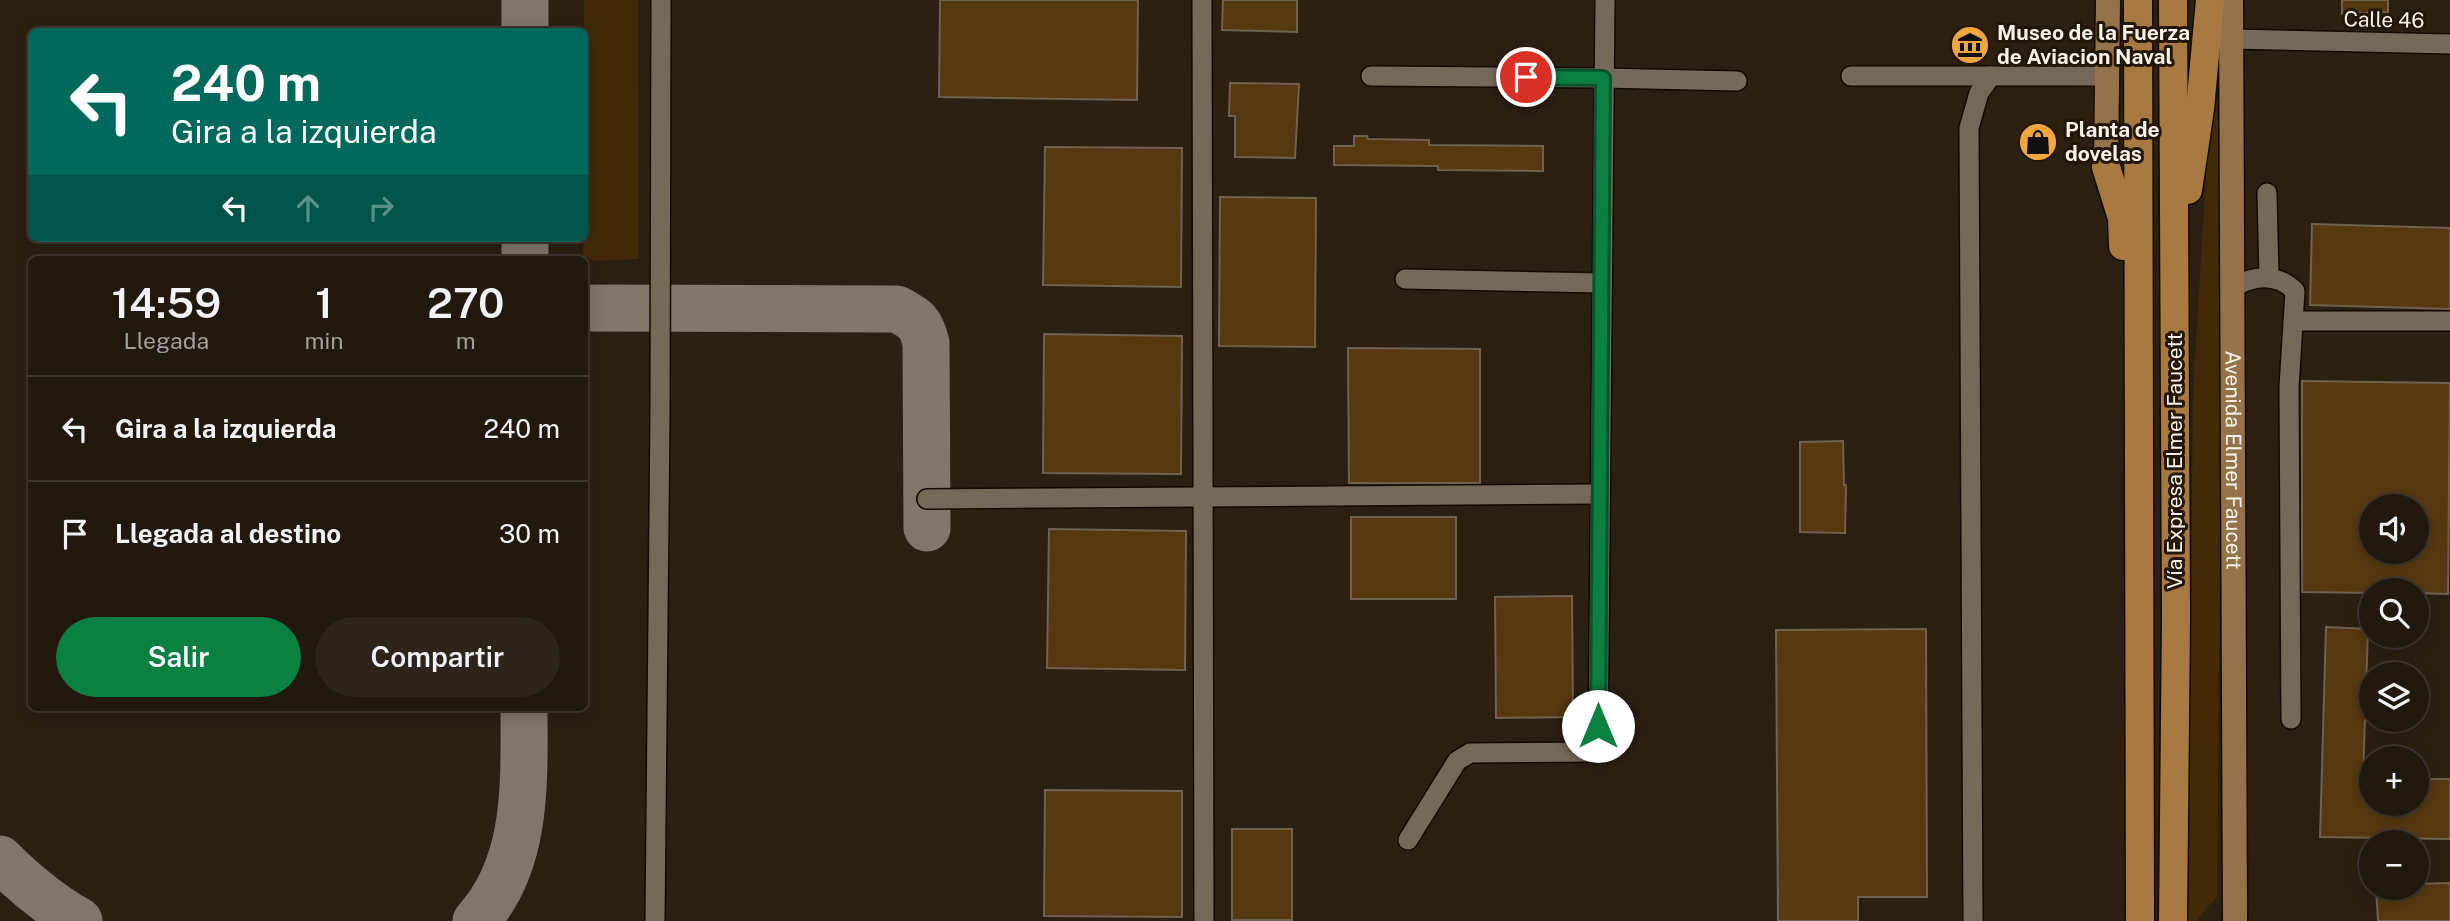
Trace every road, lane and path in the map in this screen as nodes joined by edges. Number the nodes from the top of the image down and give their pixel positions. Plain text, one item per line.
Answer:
1 (661, 0) edge
2 (1202, 0) edge
3 (1605, 0) edge
4 (2108, 0) edge
5 (2138, 0) edge
6 (2173, 0) edge
7 (2210, 0) edge
8 (2231, 0) edge
9 (2233, 39) junction
10 (2450, 44) edge
11 (1371, 76) dead end
12 (1851, 76) dead end
13 (1991, 76) junction
14 (2107, 76) junction
15 (1603, 78) junction
16 (1737, 81) dead end
17 (2106, 167) joint
18 (2267, 193) dead end
19 (2269, 277) junction
20 (1405, 279) dead end
21 (1602, 283) junction
22 (2174, 283) junction
23 (2233, 288) junction
24 (2293, 321) junction
25 (2450, 321) edge
26 (2139, 378) junction
27 (1600, 494) junction
28 (1202, 497) junction
29 (927, 499) dead end
30 (2291, 719) dead end
31 (1408, 840) dead end
32 (655, 921) edge
33 (1204, 921) edge
34 (1973, 921) edge
35 (2140, 921) edge
36 (2173, 921) edge
37 (2235, 921) edge

1 - 32 street
2 - 28 street
3 - 15 street
4 - 14 main road
5 - 26 highway, Vía Expresa Elmer Faucett
6 - 22 highway, Vía Expresa Elmer Faucett
7 - 22 highway
8 - 9 main road, Avenida Elmer Faucett
9 - 10 street, Calle 46
9 - 23 main road, Avenida Elmer Faucett
11 - 15 street
12 - 13 street
13 - 14 street
13 - 34 street
14 - 17 main road
15 - 16 street
15 - 21 street
17 - 26 highway
18 - 19 street
19 - 23 street
19 - 24 street
20 - 21 street
21 - 27 street
22 - 36 highway, Vía Expresa Elmer Faucett
23 - 37 main road, Avenida Elmer Faucett
24 - 25 street
24 - 30 street
26 - 35 highway, Vía Expresa Elmer Faucett
27 - 28 street
27 - 31 street
28 - 29 street
28 - 33 street

